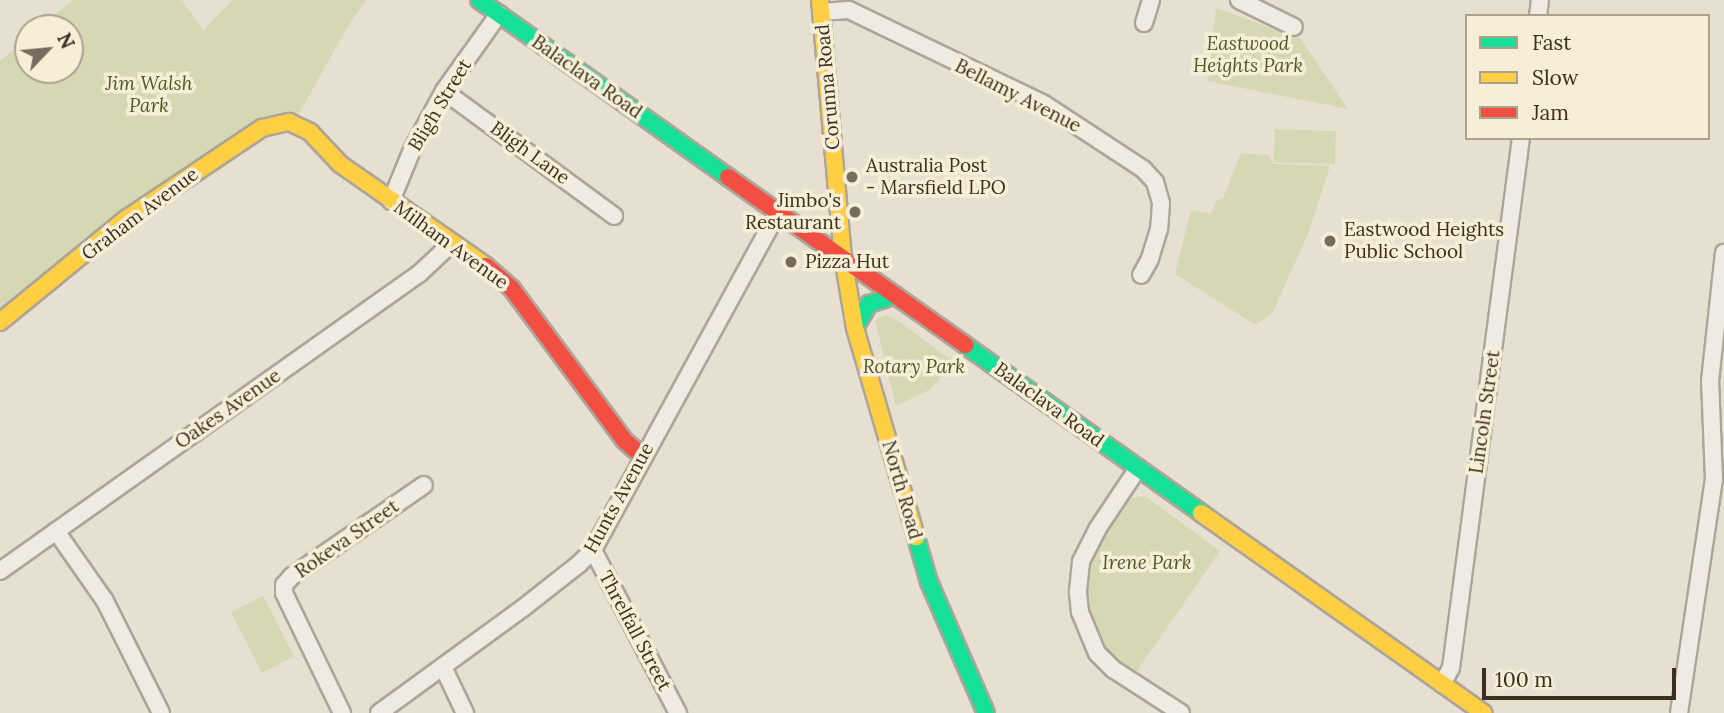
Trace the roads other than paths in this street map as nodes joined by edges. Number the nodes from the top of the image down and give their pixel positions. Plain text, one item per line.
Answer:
1 (479, 0) edge
2 (1151, 0) edge
3 (1239, 0) edge
4 (820, 6) edge
5 (499, 14) junction
6 (1144, 23) dead end
7 (1294, 27) dead end
8 (444, 91) junction
9 (289, 122) joint
10 (1521, 140) edge
11 (391, 201) junction
12 (778, 212) junction
13 (614, 216) dead end
14 (452, 243) junction
15 (1724, 253) edge
16 (844, 258) junction
17 (1141, 275) dead end
18 (896, 296) junction
19 (0, 323) edge
20 (855, 328) junction
21 (642, 456) junction
22 (1138, 468) junction
23 (1719, 481) edge
24 (424, 485) dead end
25 (56, 531) junction
26 (593, 550) junction
27 (0, 571) edge
28 (443, 667) junction
29 (1442, 684) junction
30 (161, 713) edge
31 (342, 713) edge
32 (379, 713) edge
33 (465, 713) edge
34 (678, 713) edge
35 (986, 713) edge
36 (1181, 713) edge
37 (1483, 713) edge
38 (1679, 713) edge

1 - 5 street, Balaclava Road
2 - 6 street
3 - 7 street
4 - 16 street, Corunna Road
4 - 17 street, Bellamy Avenue
5 - 8 street, Bligh Street
5 - 12 street, Balaclava Road
8 - 11 street, Bligh Street
8 - 13 street, Bligh Lane
9 - 11 street, Milham Avenue
9 - 19 street, Graham Avenue
10 - 29 street, Lincoln Street
11 - 14 street, Milham Avenue
12 - 16 street, Balaclava Road
12 - 21 street, Hunts Avenue
14 - 21 street, Milham Avenue
14 - 25 street, Oakes Avenue
15 - 23 street
16 - 18 street, Balaclava Road
16 - 20 street, North Road
18 - 20 street
18 - 22 street, Balaclava Road
20 - 35 street, North Road
21 - 26 street, Hunts Avenue
22 - 29 street, Balaclava Road
22 - 36 street
23 - 38 street
24 - 31 street, Rokeva Street
25 - 27 street, Oakes Avenue
25 - 30 street
26 - 28 street, Hunts Avenue
26 - 34 street, Threlfall Street
28 - 32 street, Hunts Avenue
28 - 33 street
29 - 37 street, Balaclava Road

